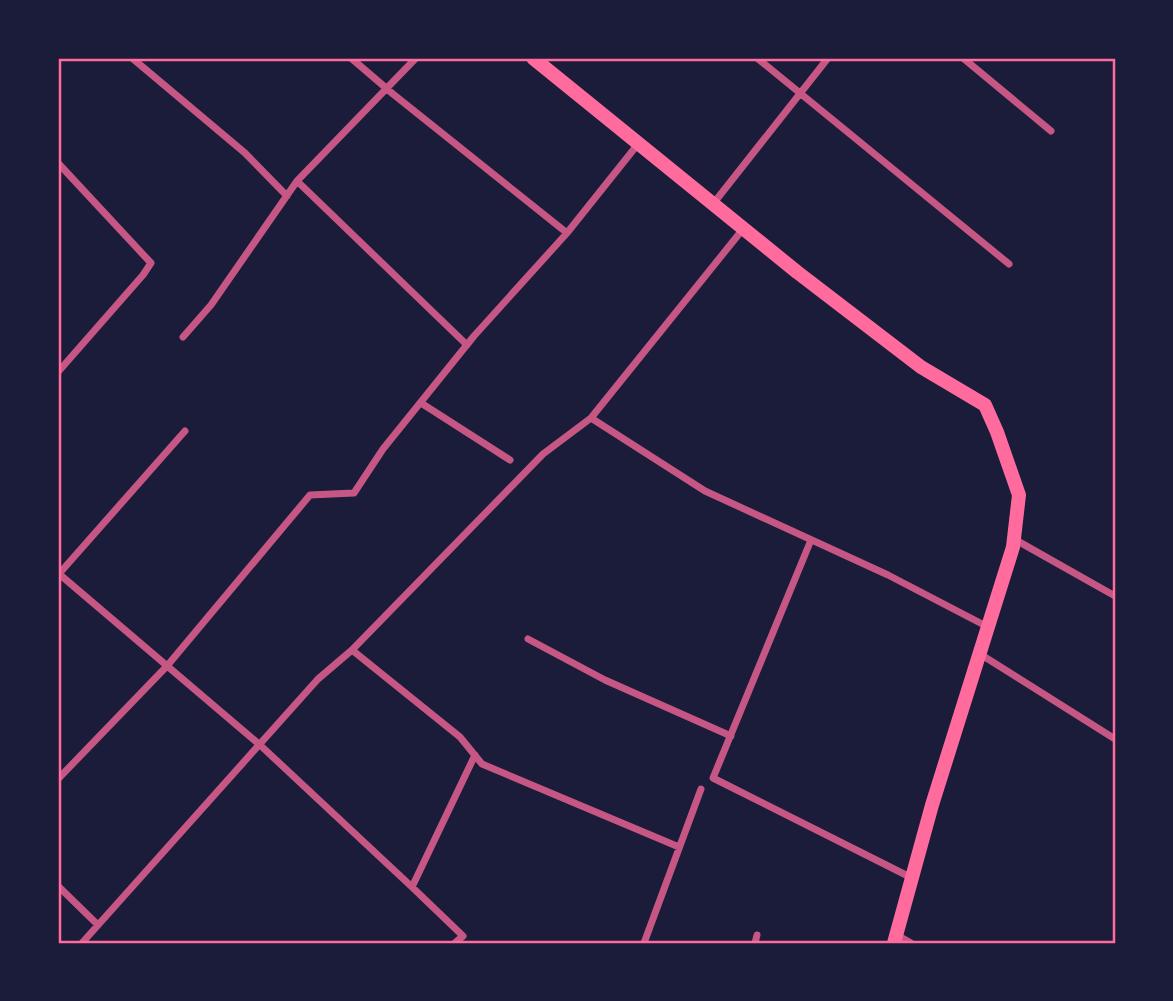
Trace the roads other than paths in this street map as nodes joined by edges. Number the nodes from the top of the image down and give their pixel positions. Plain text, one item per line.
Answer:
1 (132, 58) edge
2 (351, 58) edge
3 (416, 58) edge
4 (533, 58) edge
5 (757, 58) edge
6 (828, 58) edge
7 (963, 58) edge
8 (387, 89) junction
9 (800, 94) junction
10 (1051, 131) dead end
11 (638, 144) junction
12 (58, 163) edge
13 (297, 181) junction
14 (287, 196) junction
15 (713, 204) junction
16 (743, 228) junction
17 (567, 233) junction
18 (1009, 264) dead end
19 (183, 337) dead end
20 (467, 345) junction
21 (58, 372) edge
22 (421, 402) junction
23 (591, 418) junction
24 (186, 430) dead end
25 (510, 460) dead end
26 (1014, 539) junction
27 (811, 540) junction
28 (58, 574) edge
29 (1115, 596) edge
30 (988, 627) junction
31 (528, 639) dead end
32 (352, 650) junction
33 (980, 653) junction
34 (167, 666) junction
35 (731, 736) junction
36 (1115, 739) edge
37 (260, 745) junction
38 (475, 755) junction
39 (58, 779) edge
40 (701, 789) dead end
41 (679, 847) junction
42 (912, 878) junction
43 (58, 886) edge
44 (412, 887) junction
45 (98, 925) junction
46 (757, 934) dead end
47 (895, 939) edge
48 (82, 943) edge
49 (455, 943) edge
50 (644, 943) edge
51 (755, 943) edge
52 (911, 943) edge

1 - 14 street
2 - 8 street
3 - 8 street
4 - 11 main road
5 - 9 street
6 - 9 street
7 - 10 street
8 - 13 street
8 - 17 street
9 - 15 street
9 - 18 street
11 - 15 main road
11 - 17 street
12 - 21 street
13 - 14 street
13 - 20 street
14 - 19 street
15 - 16 main road
16 - 23 street
16 - 26 main road
17 - 20 street
20 - 22 street
22 - 25 street
22 - 34 street
23 - 27 street
23 - 32 street
24 - 28 street
26 - 29 street
26 - 30 main road
27 - 30 street
27 - 35 street
28 - 34 street
30 - 33 main road
31 - 35 street
32 - 37 street
32 - 38 street
33 - 36 street
33 - 42 main road
34 - 37 street
34 - 39 street
35 - 42 street
37 - 44 street
37 - 45 street
38 - 41 street
38 - 44 street
40 - 41 street
41 - 50 street
42 - 47 main road
43 - 45 street
44 - 49 street
45 - 48 street
46 - 51 street
47 - 52 street

